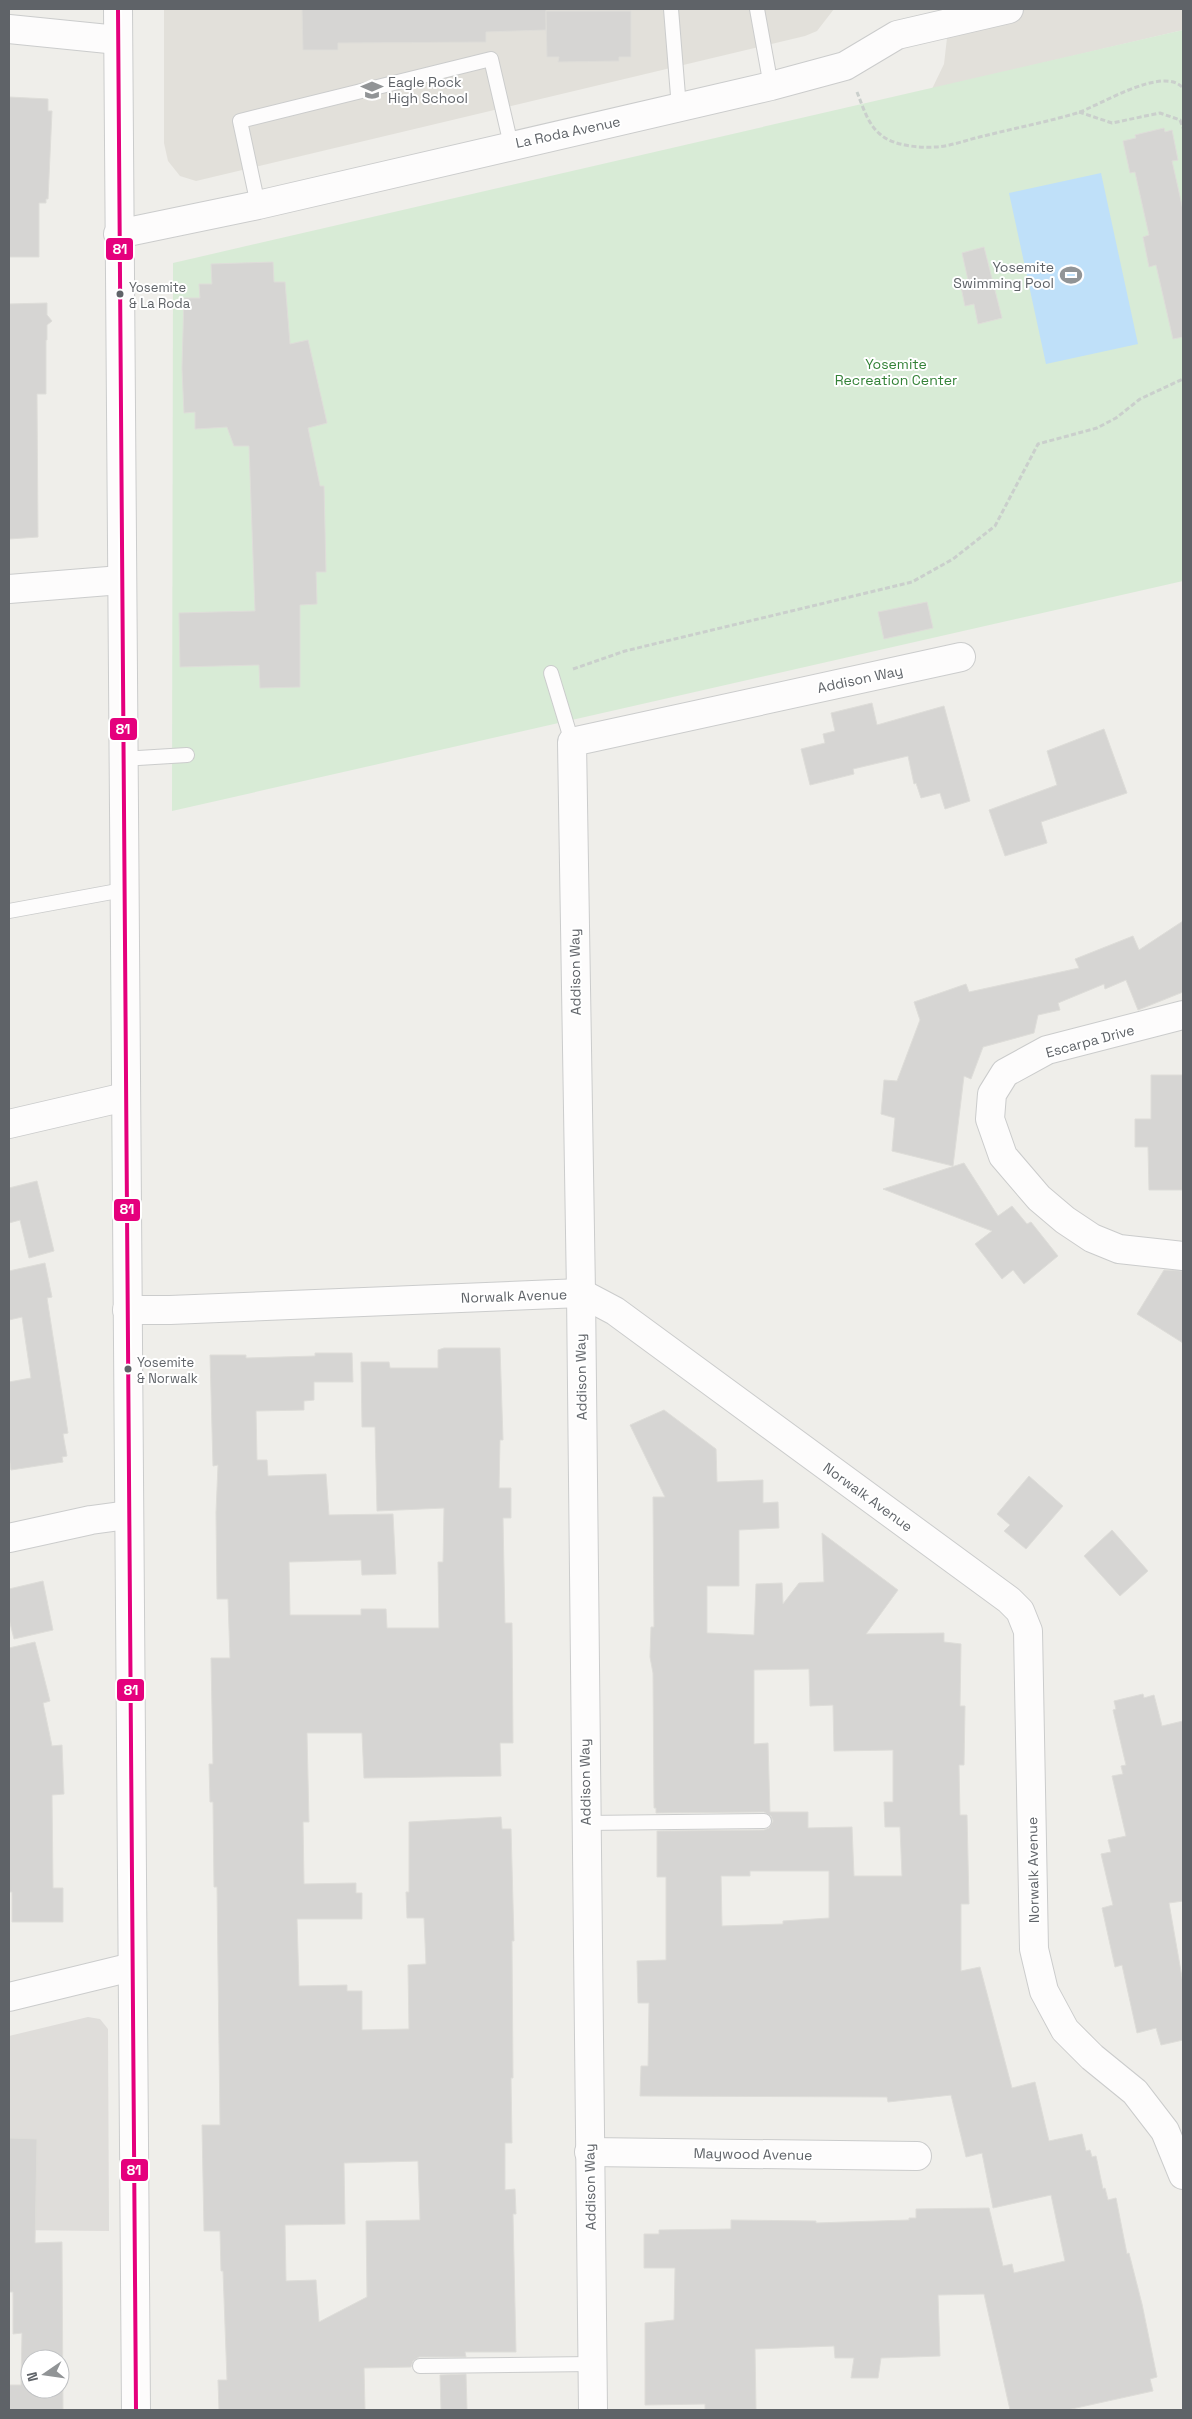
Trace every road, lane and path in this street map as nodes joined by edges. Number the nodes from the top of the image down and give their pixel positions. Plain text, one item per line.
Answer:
1 (118, 9) edge
2 (671, 9) edge
3 (757, 9) edge
4 (1009, 9) edge
5 (9, 29) edge
6 (118, 40) junction
7 (845, 66) junction
8 (772, 86) junction
9 (1183, 88) edge
10 (679, 108) junction
11 (1079, 112) junction
12 (1183, 128) edge
13 (511, 144) junction
14 (258, 205) junction
15 (118, 234) junction
16 (1183, 379) edge
17 (121, 580) junction
18 (9, 588) edge
19 (961, 657) dead end
20 (551, 673) joint
21 (572, 742) junction
22 (187, 755) dead end
23 (122, 759) junction
24 (123, 890) junction
25 (9, 911) edge
26 (1183, 1015) edge
27 (125, 1097) junction
28 (9, 1124) edge
29 (1183, 1256) edge
30 (581, 1293) junction
31 (127, 1310) junction
32 (128, 1515) junction
33 (9, 1538) edge
34 (764, 1822) dead end
35 (586, 1823) junction
36 (132, 1967) junction
37 (9, 1998) edge
38 (589, 2152) junction
39 (917, 2156) dead end
40 (1183, 2175) edge
41 (592, 2364) junction
42 (420, 2366) dead end
43 (136, 2410) edge
44 (593, 2410) edge

1 - 6 street
2 - 10 lane
3 - 8 lane
4 - 7 street, La Roda Avenue
5 - 6 street
6 - 15 street
7 - 8 street, La Roda Avenue
7 - 11 path
8 - 10 street, La Roda Avenue
9 - 11 path
10 - 13 street, La Roda Avenue
11 - 12 path
13 - 14 street, La Roda Avenue
13 - 14 lane
14 - 15 street, La Roda Avenue
15 - 17 street
16 - 20 path
17 - 18 street
17 - 23 street
19 - 21 street, Addison Way
20 - 21 lane
21 - 30 street, Addison Way
22 - 23 lane
23 - 24 street
24 - 25 lane
24 - 27 street
26 - 29 street, Escarpa Drive
27 - 28 street
27 - 31 street
30 - 31 street, Norwalk Avenue
30 - 35 street, Addison Way
30 - 40 street, Norwalk Avenue
31 - 32 street
32 - 33 street
32 - 36 street
34 - 35 lane
35 - 38 street, Addison Way
36 - 37 street
36 - 43 street
38 - 39 street, Maywood Avenue
38 - 41 street, Addison Way
41 - 42 lane
41 - 44 street, Addison Way

